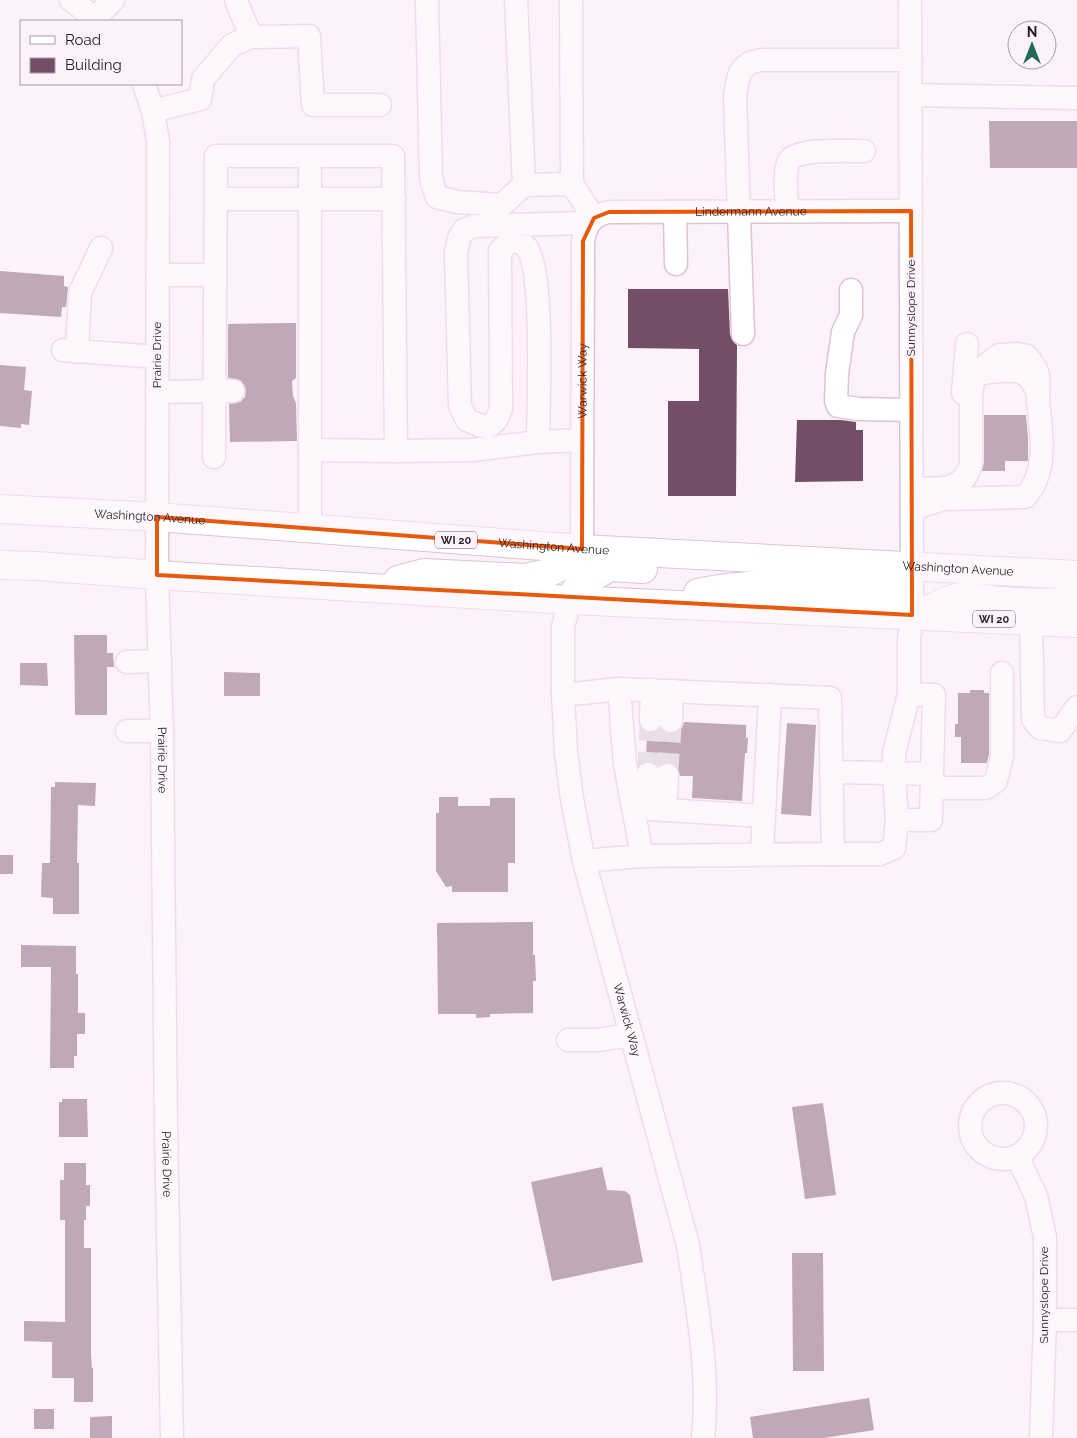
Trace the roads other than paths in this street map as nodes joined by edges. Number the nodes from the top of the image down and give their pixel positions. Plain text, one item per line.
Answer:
1 (71, 0) edge
2 (113, 0) edge
3 (236, 0) edge
4 (427, 0) edge
5 (516, 0) edge
6 (571, 0) edge
7 (910, 0) edge
8 (97, 20) edge
9 (251, 37) junction
10 (910, 60) junction
11 (144, 85) edge
12 (910, 95) junction
13 (1077, 98) edge
14 (380, 105) dead end
15 (153, 111) junction
16 (864, 151) dead end
17 (310, 157) junction
18 (572, 184) junction
19 (524, 185) junction
20 (216, 199) junction
21 (310, 199) junction
22 (394, 199) junction
23 (911, 210) junction
24 (738, 211) junction
25 (787, 211) junction
26 (675, 212) junction
27 (591, 221) junction
28 (101, 248) dead end
29 (676, 264) dead end
30 (158, 275) junction
31 (215, 275) junction
32 (851, 290) dead end
33 (743, 334) dead end
34 (967, 344) dead end
35 (157, 357) junction
36 (224, 390) junction
37 (157, 392) junction
38 (912, 410) junction
39 (582, 440) junction
40 (538, 442) junction
41 (310, 450) junction
42 (396, 452) junction
43 (214, 457) dead end
44 (963, 479) junction
45 (912, 498) junction
46 (0, 509) edge
47 (156, 517) junction
48 (310, 529) junction
49 (582, 550) junction
50 (767, 559) junction
51 (0, 565) edge
52 (912, 567) junction
53 (1077, 575) edge
54 (157, 576) junction
55 (370, 588) junction
56 (570, 600) junction
57 (1077, 601) edge
58 (655, 604) junction
59 (912, 615) junction
60 (1031, 621) junction
61 (1077, 623) edge
62 (160, 661) junction
63 (127, 662) dead end
64 (1002, 674) dead end
65 (619, 689) junction
66 (662, 691) junction
67 (909, 694) junction
68 (563, 695) junction
69 (770, 695) junction
70 (1077, 707) edge
71 (661, 721) tunnel mouth
72 (127, 731) dead end
73 (162, 731) junction
74 (831, 772) junction
75 (894, 773) junction
76 (657, 774) tunnel mouth
77 (932, 781) junction
78 (648, 809) junction
79 (764, 816) junction
80 (897, 820) junction
81 (762, 854) junction
82 (833, 854) junction
83 (642, 856) junction
84 (584, 861) junction
85 (631, 1035) junction
86 (568, 1040) dead end
87 (1017, 1156) dead end
88 (1045, 1320) junction
89 (1077, 1320) edge
90 (172, 1438) edge
91 (703, 1438) edge
92 (1041, 1438) edge

1 - 8 street
2 - 8 street
3 - 9 street
4 - 19 street
5 - 19 street
6 - 18 street
7 - 10 street, Sunnyslope Drive
9 - 14 street
9 - 15 street
10 - 12 street, Sunnyslope Drive
10 - 24 street
11 - 15 street, Prairie Drive
12 - 13 street
12 - 23 street, Sunnyslope Drive
15 - 30 street, Prairie Drive
16 - 25 street
17 - 20 street
17 - 21 street
17 - 22 street
18 - 19 street
18 - 27 street
20 - 21 street
20 - 31 street
21 - 22 street
21 - 41 street
22 - 42 street
23 - 25 street, Lindermann Avenue
23 - 38 street, Sunnyslope Drive
24 - 25 street, Lindermann Avenue
24 - 26 street, Lindermann Avenue
24 - 33 street
26 - 27 street, Lindermann Avenue
26 - 29 street
27 - 39 street, Warwick Way
27 - 40 street, Lindermann Avenue
28 - 35 street
30 - 31 street
30 - 35 street, Prairie Drive
31 - 36 street
32 - 38 street
34 - 44 street
35 - 37 street, Prairie Drive
36 - 37 street
36 - 43 street
37 - 47 street, Prairie Drive
38 - 45 street, Sunnyslope Drive
39 - 40 street
39 - 49 street, Warwick Way
40 - 42 street
41 - 42 street
41 - 48 street
44 - 45 street
44 - 45 street
45 - 52 street, Sunnyslope Drive
46 - 47 main road, Washington Avenue / WI 20
47 - 48 main road, Washington Avenue / WI 20
47 - 54 street, Prairie Drive
48 - 49 main road, Washington Avenue / WI 20
49 - 50 main road, Washington Avenue / WI 20
49 - 55 main road
50 - 52 main road, Washington Avenue / WI 20
50 - 56 main road
51 - 54 main road, WI 20
52 - 53 main road, Washington Avenue / WI 20
52 - 58 main road
52 - 59 street, Sunnyslope Drive
54 - 55 main road, WI 20
54 - 62 street, Prairie Drive
55 - 56 main road, WI 20
56 - 58 main road, WI 20
56 - 68 street, Warwick Way
57 - 59 main road
58 - 59 main road, WI 20
59 - 60 main road, WI 20
59 - 67 street, Sunnyslope Drive
60 - 61 main road, WI 20
60 - 70 street
62 - 63 street
62 - 73 street, Prairie Drive
64 - 77 street
65 - 66 street
65 - 68 street
65 - 78 street
66 - 69 street
66 - 71 street
67 - 75 street, Sunnyslope Drive
67 - 77 street
68 - 84 street, Warwick Way
69 - 74 street
69 - 79 street
72 - 73 street
73 - 90 street, Prairie Drive
74 - 75 street
74 - 82 street
75 - 77 street
75 - 80 street, Sunnyslope Drive
76 - 78 street
77 - 80 street
78 - 79 street
78 - 83 street
79 - 81 street
80 - 82 street, Sunnyslope Drive
81 - 82 street
81 - 83 street
83 - 84 street
84 - 85 street, Warwick Way
85 - 86 street
85 - 91 street, Warwick Way
87 - 88 street, Sunnyslope Drive
88 - 89 street
88 - 92 street, Sunnyslope Drive

